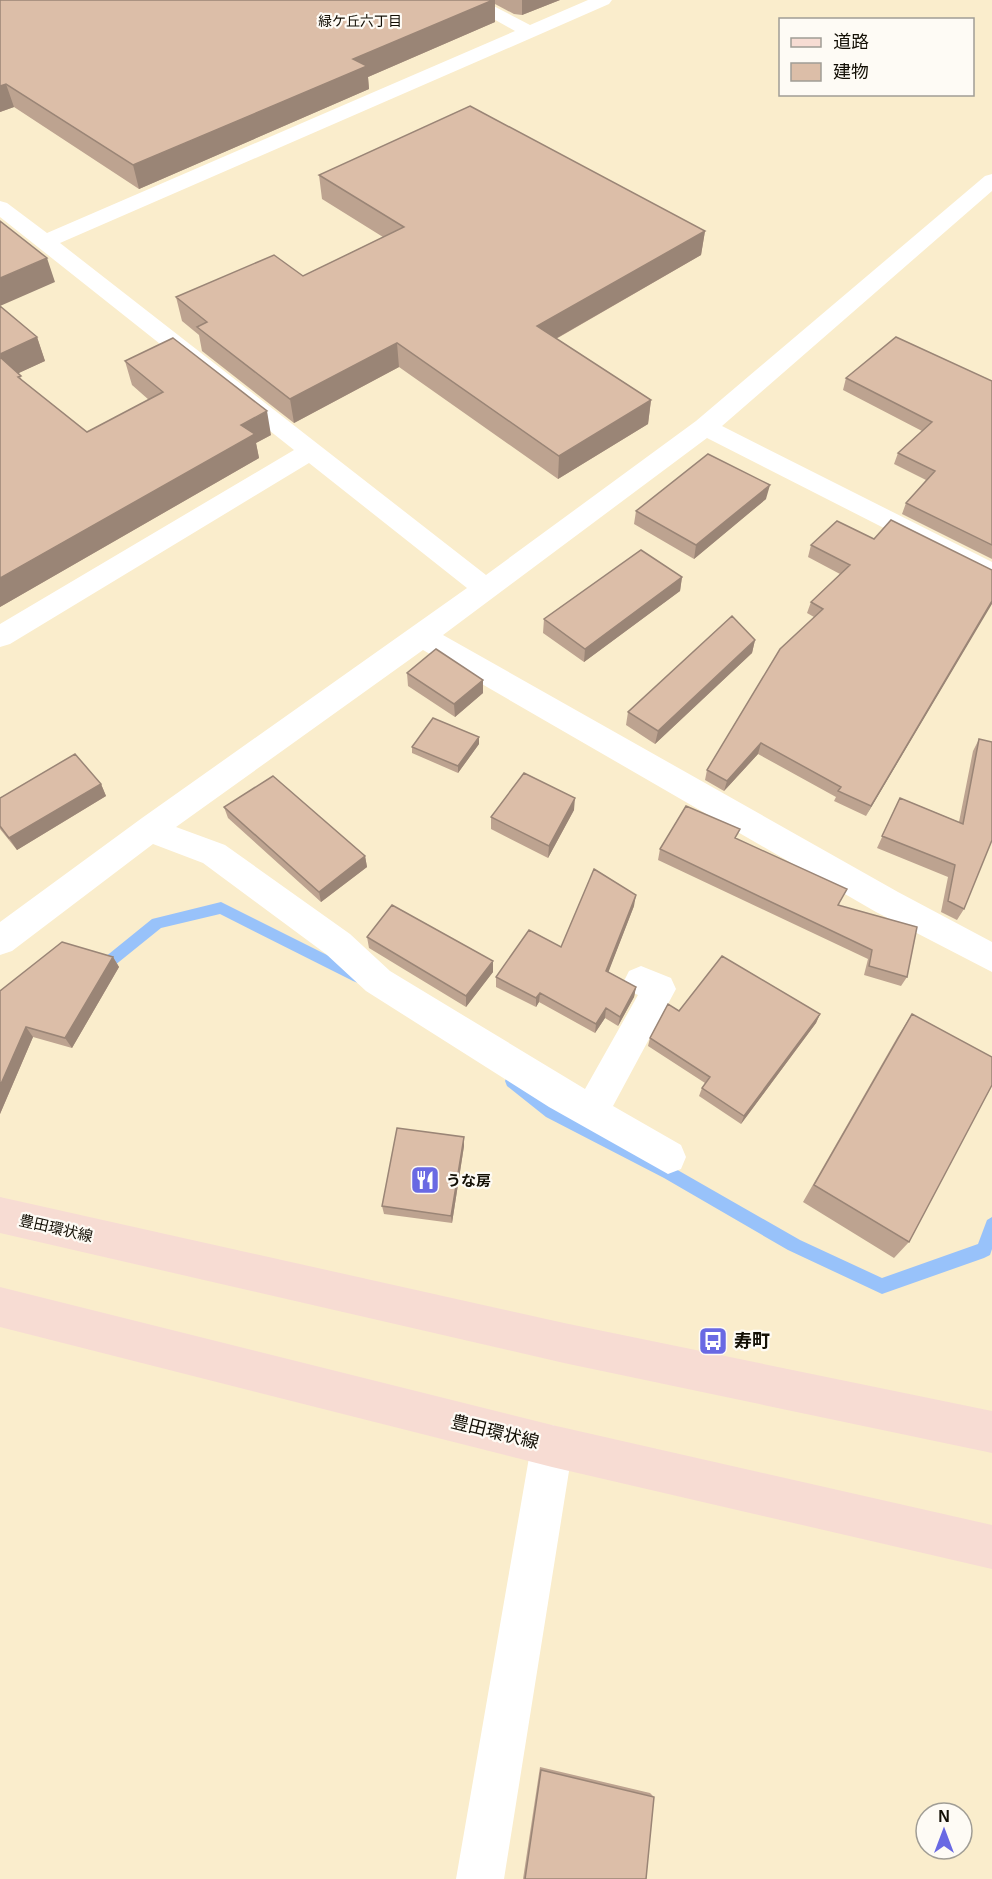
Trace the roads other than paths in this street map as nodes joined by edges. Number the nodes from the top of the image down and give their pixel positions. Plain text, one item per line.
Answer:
1 (469, 0) edge
2 (603, 0) edge
3 (530, 32) junction
4 (992, 180) edge
5 (0, 207) edge
6 (44, 242) junction
7 (705, 427) junction
8 (310, 451) junction
9 (992, 574) edge
10 (485, 588) junction
11 (422, 636) junction
12 (0, 637) edge
13 (149, 830) junction
14 (0, 941) edge
15 (992, 958) edge
16 (641, 981) dead end
17 (591, 1112) junction
18 (668, 1157) dead end
19 (0, 1215) edge
20 (0, 1307) edge
21 (992, 1432) edge
22 (552, 1446) junction
23 (992, 1547) edge
24 (480, 1879) edge

1 - 3 street
2 - 3 street
3 - 6 street
4 - 7 street
5 - 6 street
6 - 8 street
7 - 9 street
7 - 10 street
8 - 10 street
8 - 12 street
10 - 11 street
11 - 13 street
11 - 15 street
13 - 14 street
13 - 17 street
16 - 17 street
17 - 18 street
19 - 21 main road, 豊田環状線
20 - 22 main road, 豊田環状線
22 - 23 main road, 豊田環状線
22 - 24 street

